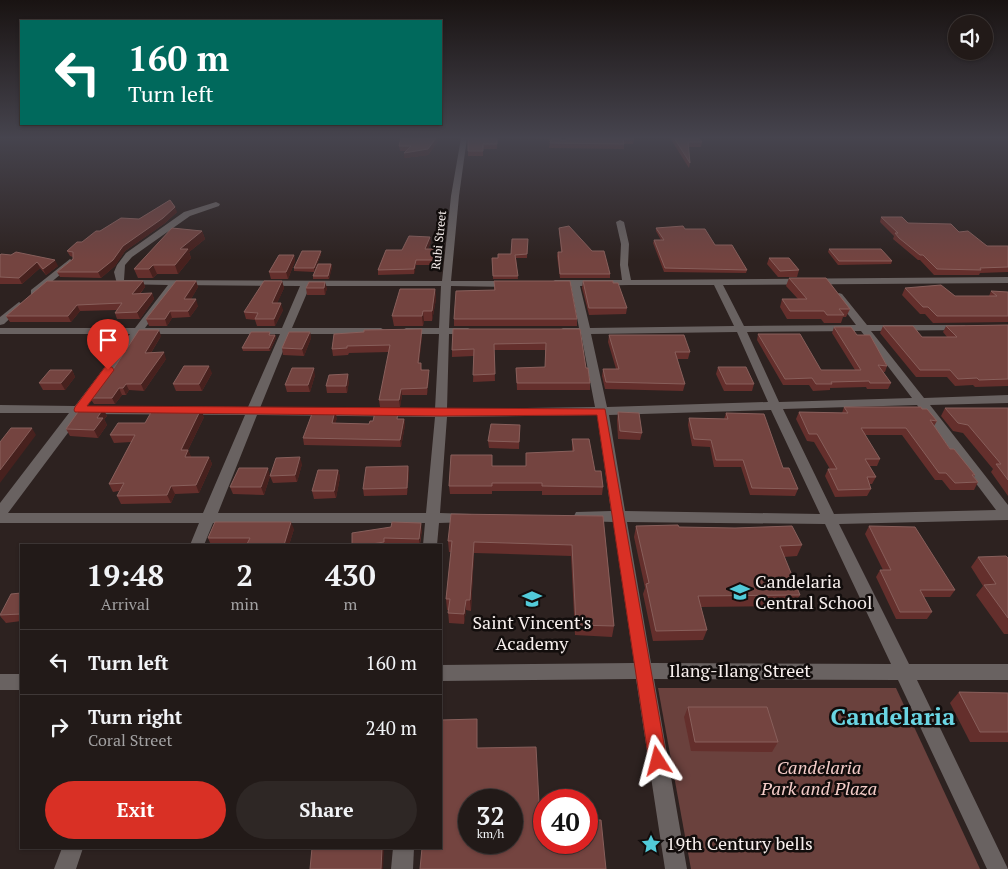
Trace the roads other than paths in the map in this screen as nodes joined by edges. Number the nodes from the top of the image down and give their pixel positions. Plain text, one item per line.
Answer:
1 (458, 179) edge
2 (216, 204) dead end
3 (620, 222) dead end
4 (71, 261) edge
5 (1008, 280) edge
6 (826, 281) junction
7 (45, 282) junction
8 (64, 282) edge
9 (174, 283) junction
10 (306, 283) junction
11 (545, 283) edge
12 (575, 283) junction
13 (626, 283) junction
14 (718, 283) junction
15 (446, 284) junction
16 (515, 284) edge
17 (0, 322) edge
18 (970, 327) edge
19 (865, 328) junction
20 (138, 330) junction
21 (444, 330) junction
22 (742, 330) junction
23 (0, 331) edge
24 (285, 331) junction
25 (482, 331) edge
26 (548, 331) edge
27 (586, 331) junction
28 (1008, 399) edge
29 (921, 403) junction
30 (775, 407) junction
31 (0, 409) edge
32 (79, 410) junction
33 (254, 411) junction
34 (602, 411) junction
35 (441, 413) junction
36 (0, 514) edge
37 (1008, 515) edge
38 (569, 516) edge
39 (618, 516) junction
40 (0, 518) edge
41 (433, 518) junction
42 (482, 518) edge
43 (208, 519) junction
44 (830, 519) junction
45 (197, 544) edge
46 (430, 544) edge
47 (643, 671) junction
48 (442, 672) edge
49 (905, 672) junction
50 (1008, 672) edge
51 (0, 682) edge
52 (20, 682) edge
53 (73, 849) edge
54 (404, 849) edge
55 (65, 869) edge
56 (402, 869) edge
57 (676, 869) edge
58 (998, 869) edge

1 - 15 street, Rubi Street
2 - 9 street
3 - 13 street
4 - 7 street
5 - 6 street
6 - 14 street
6 - 19 street
7 - 8 street
7 - 17 street
9 - 10 street
9 - 20 street
10 - 15 street
10 - 24 street
11 - 12 street
12 - 13 street
12 - 27 street
13 - 14 street
14 - 22 street
15 - 16 street
15 - 21 street, Rubi Street
18 - 19 street
19 - 22 street
19 - 29 street
20 - 23 street
20 - 24 street
20 - 32 street
21 - 24 street
21 - 25 street
21 - 35 street, Rubi Street
22 - 27 street
22 - 30 street
24 - 33 street
26 - 27 street
27 - 34 street
28 - 29 street
29 - 30 street
29 - 37 street
30 - 34 street
30 - 44 street
31 - 32 street
32 - 33 street
32 - 36 street
33 - 35 street
33 - 43 street
34 - 35 street
34 - 39 street
35 - 41 street, Rubi Street
37 - 44 street
38 - 39 street
39 - 44 street
39 - 47 street
40 - 43 street
41 - 42 street
41 - 43 street
41 - 46 street, Rubi Street
43 - 45 street
44 - 49 street
47 - 48 street, Ilang-Ilang Street
47 - 49 street, Ilang-Ilang Street
47 - 57 street
49 - 50 street, Ilang-Ilang Street
49 - 58 street
51 - 52 street
53 - 55 street
54 - 56 street

